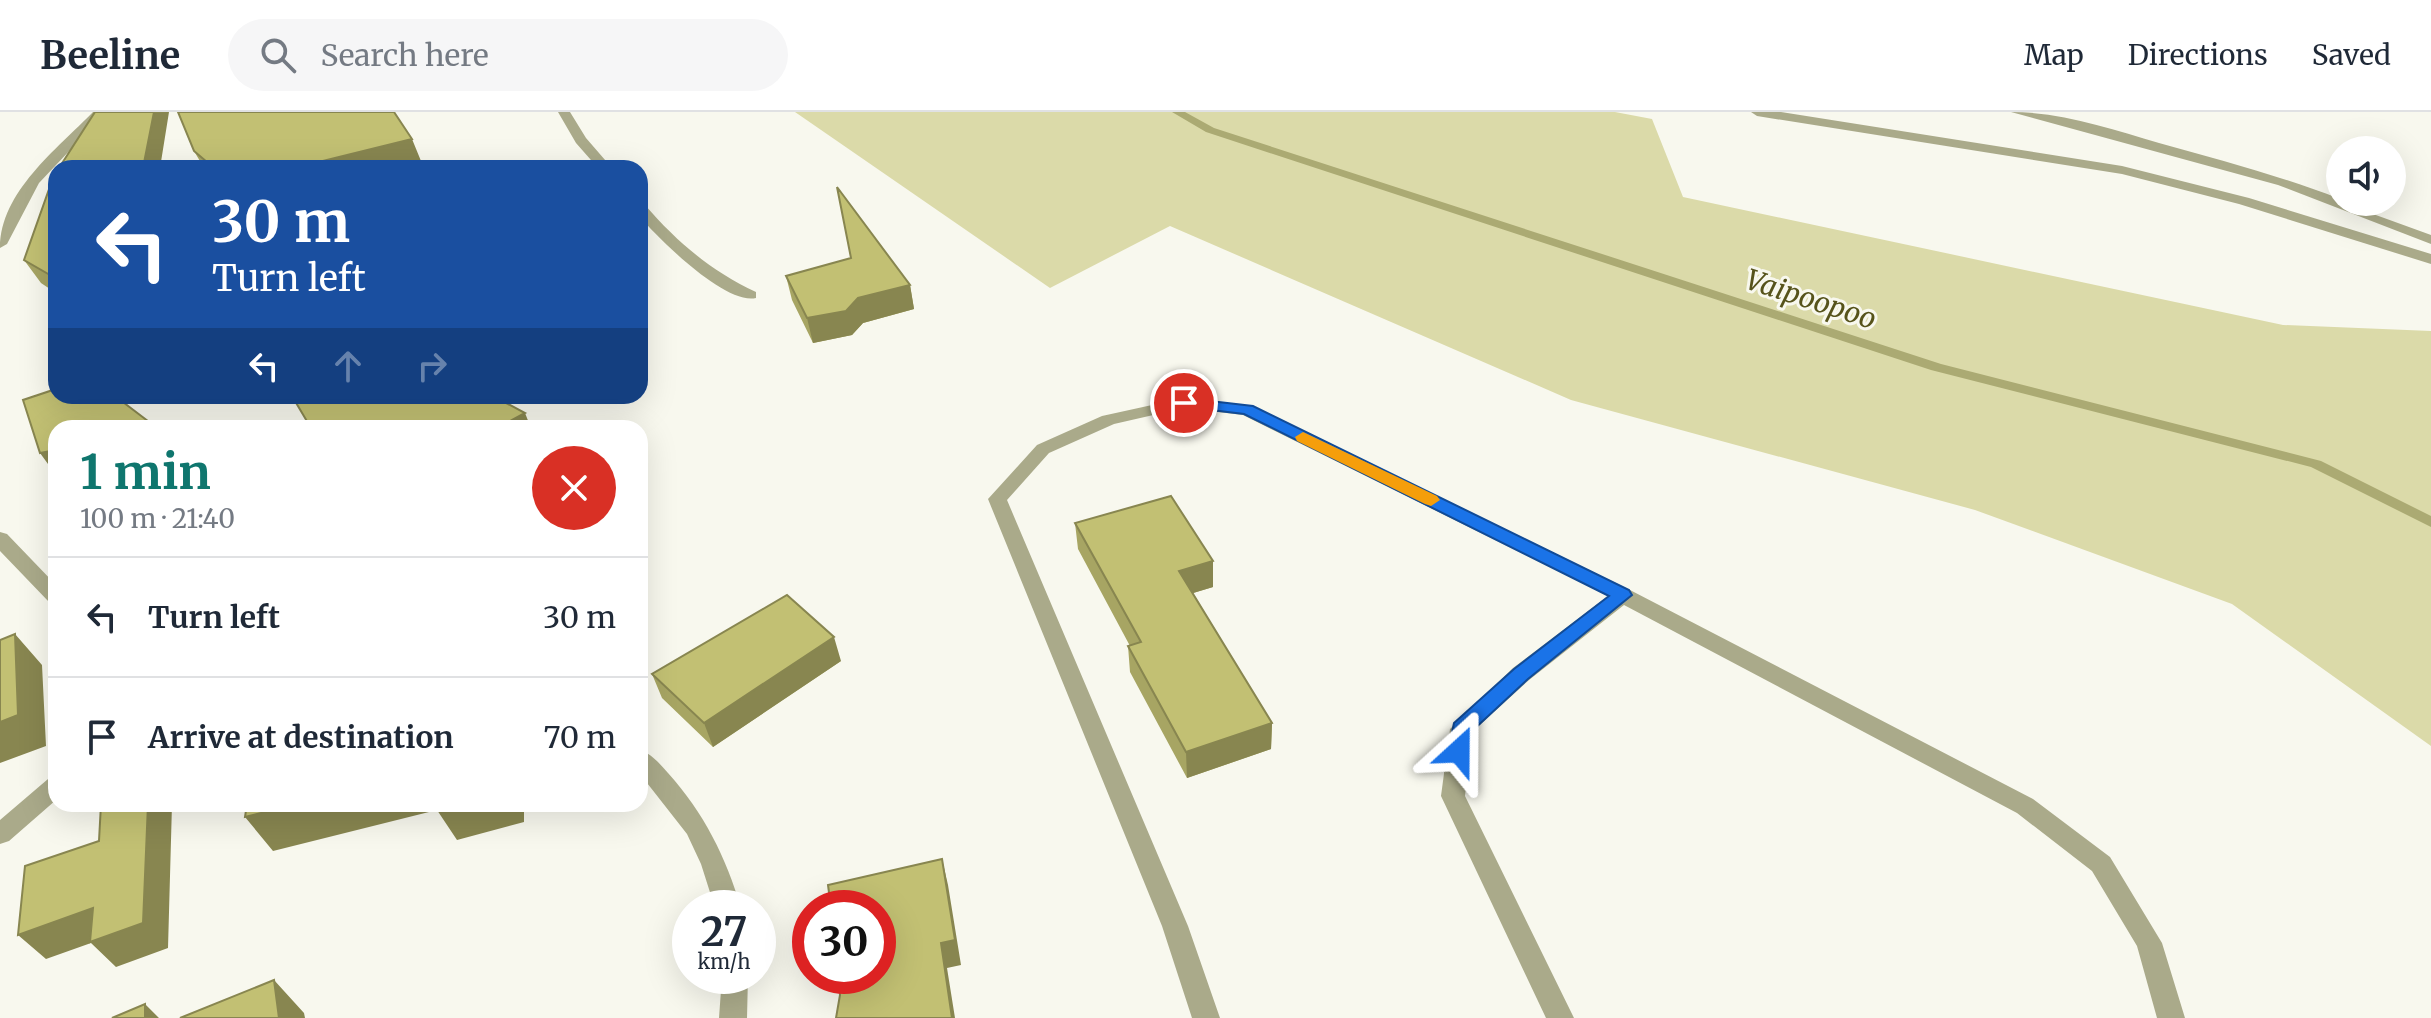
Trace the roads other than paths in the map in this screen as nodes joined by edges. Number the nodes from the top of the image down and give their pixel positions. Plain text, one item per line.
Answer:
1 (100, 112) edge
2 (564, 112) edge
3 (1757, 112) edge
4 (2017, 112) edge
5 (53, 160) edge
6 (598, 160) edge
7 (48, 166) edge
8 (648, 216) edge
9 (2431, 240) edge
10 (0, 244) edge
11 (2431, 259) edge
12 (750, 295) dead end
13 (0, 539) edge
14 (48, 589) edge
15 (1623, 595) junction
16 (648, 767) edge
17 (48, 793) edge
18 (0, 834) edge
19 (723, 890) edge
20 (734, 994) edge
21 (733, 1018) edge
22 (1206, 1018) edge
23 (1560, 1018) edge
24 (2171, 1018) edge

1 - 5 street
2 - 6 street
3 - 11 street
4 - 9 street
7 - 10 street
8 - 12 street
13 - 14 street
15 - 22 street
15 - 23 street
15 - 24 street
16 - 19 street
17 - 18 street
20 - 21 street

